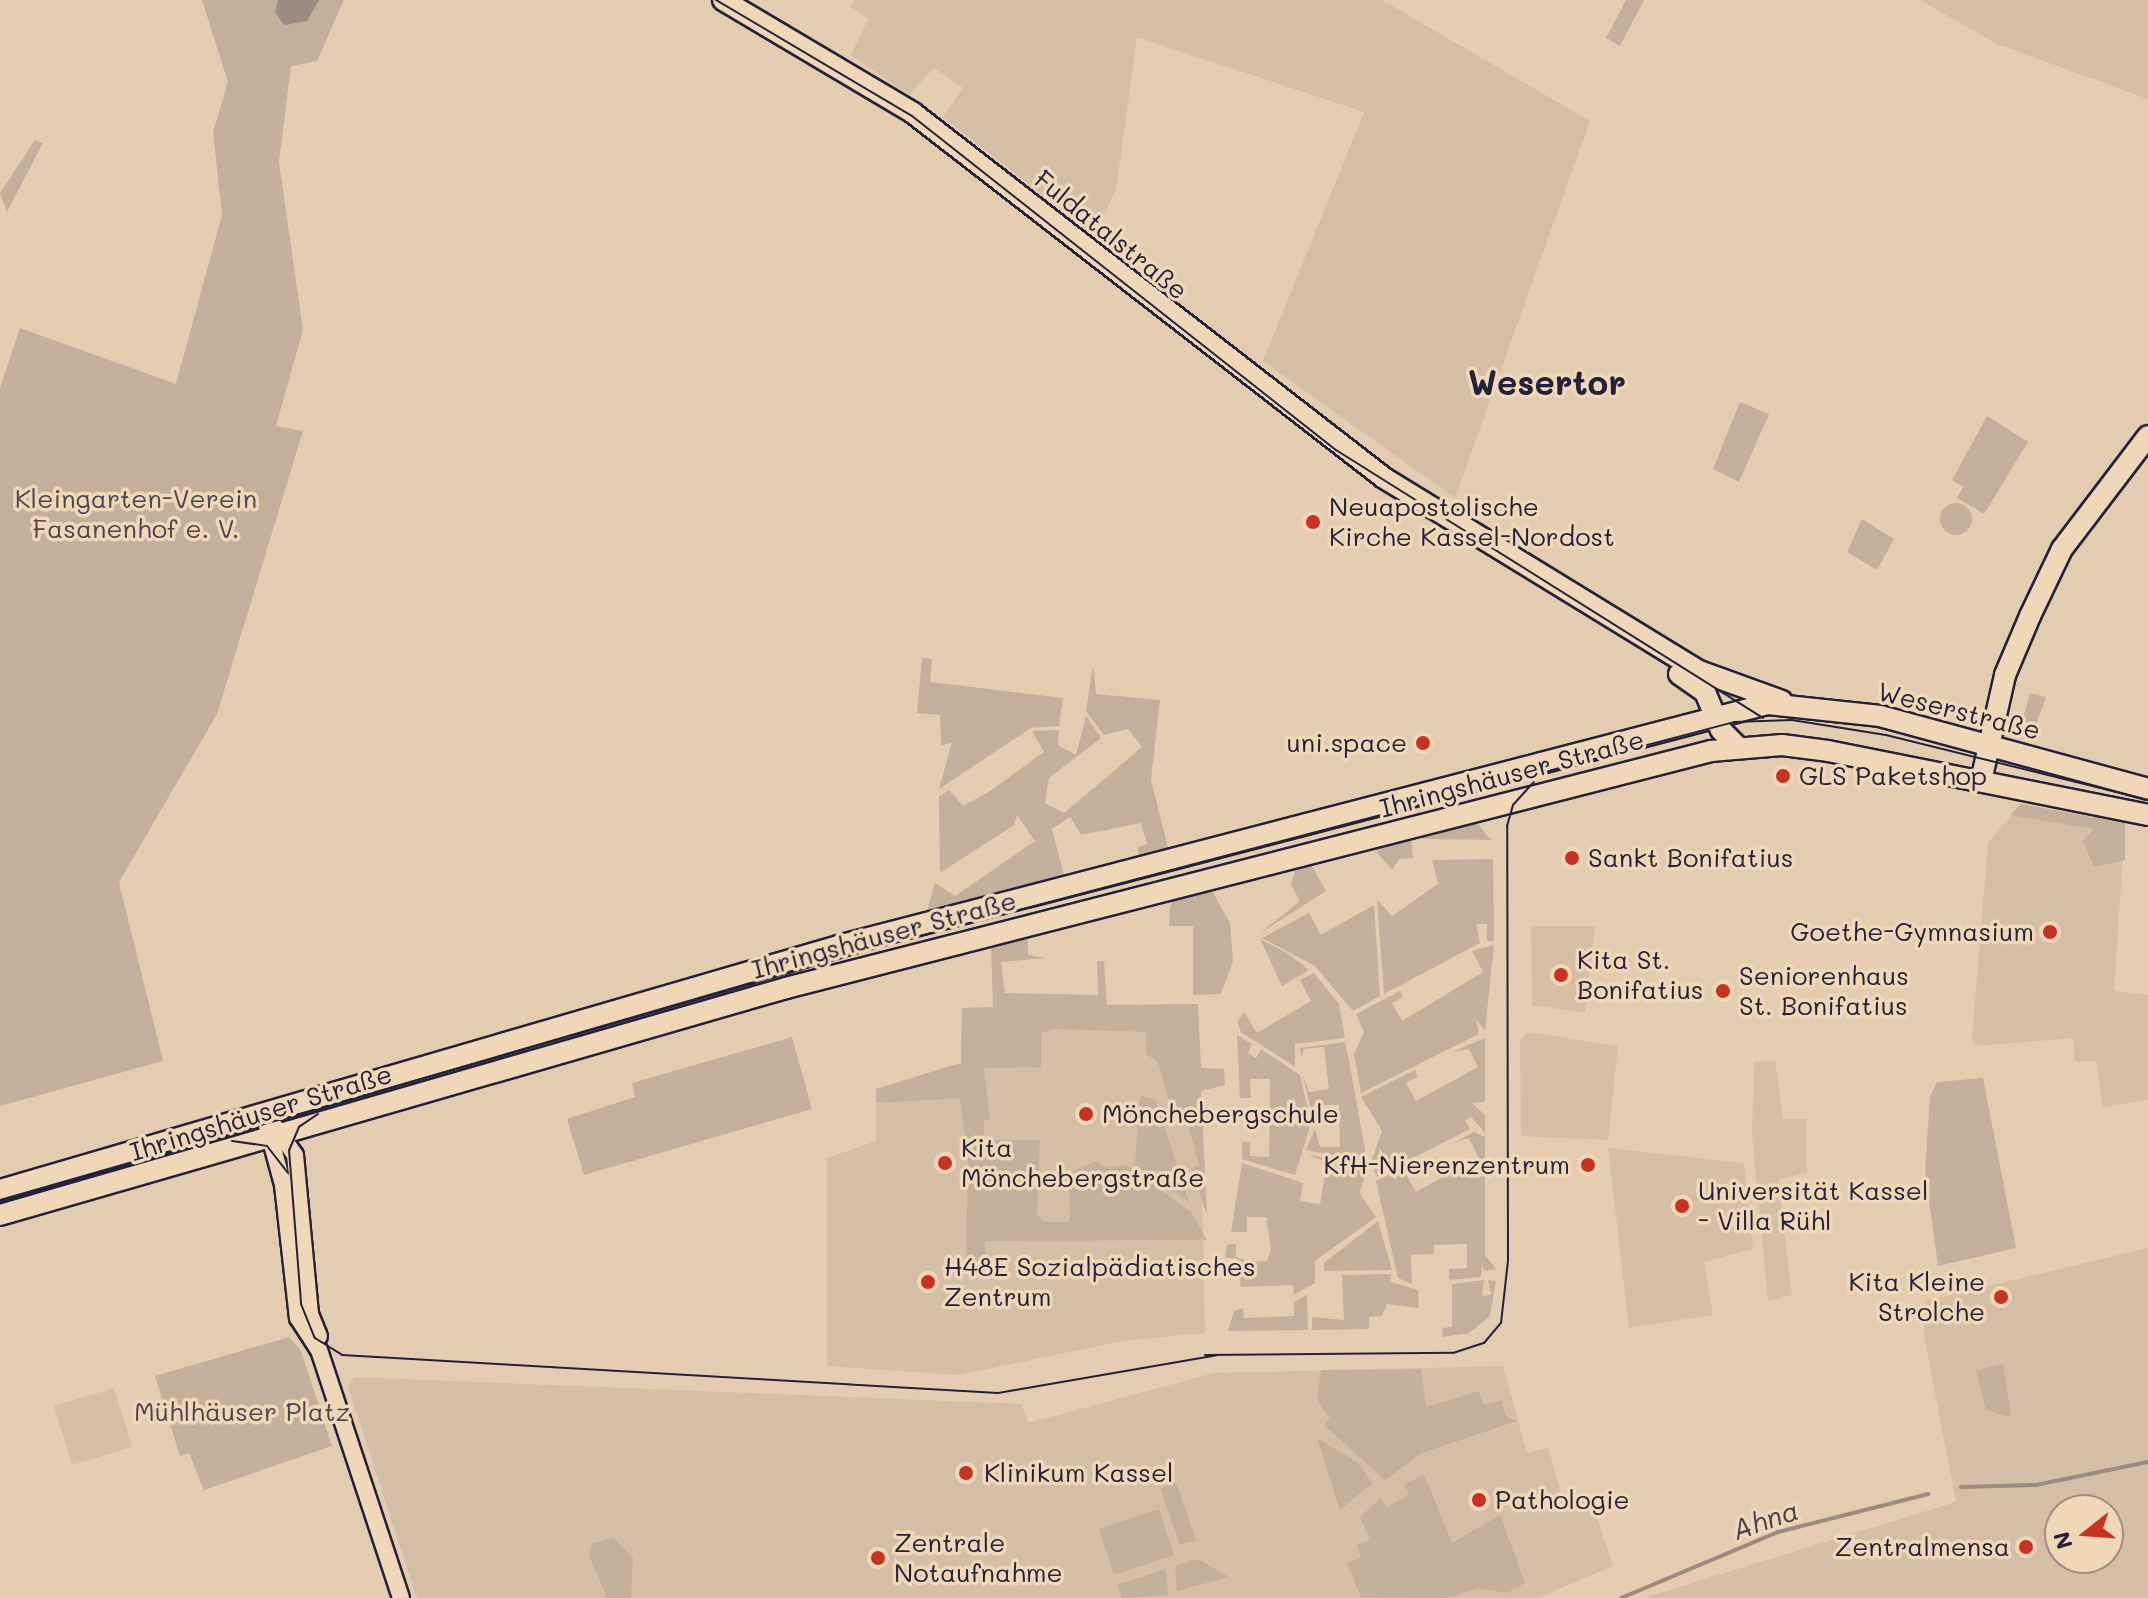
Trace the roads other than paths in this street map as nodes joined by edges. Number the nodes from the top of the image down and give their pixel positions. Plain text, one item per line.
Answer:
1 (723, 0) edge
2 (2148, 436) edge
3 (1457, 525) junction
4 (1788, 703) junction
5 (1755, 708) joint
6 (1715, 718) junction
7 (1988, 744) junction
8 (1738, 747) junction
9 (1981, 781) junction
10 (2148, 789) edge
11 (2148, 815) edge
12 (264, 1115) junction
13 (309, 1127) junction
14 (278, 1138) junction
15 (295, 1155) junction
16 (0, 1190) edge
17 (0, 1215) edge
18 (320, 1344) junction
19 (401, 1598) edge

1 - 3 main road, Fuldatalstraße
2 - 7 main road
3 - 4 main road, Fuldatalstraße
3 - 6 main road, Fuldatalstraße
4 - 5 main road, Weserstraße
4 - 7 main road, Weserstraße
5 - 6 main road, Ihringshäuser Straße
6 - 8 main road, Fuldatalstraße
6 - 12 main road, Ihringshäuser Straße
7 - 9 main road
7 - 10 main road, Weserstraße
8 - 9 main road, Ihringshäuser Straße
8 - 13 main road, Ihringshäuser Straße
9 - 11 main road
12 - 14 street
12 - 16 main road, Ihringshäuser Straße
13 - 14 main road, Ihringshäuser Straße
13 - 15 street
14 - 15 street
14 - 17 main road, Ihringshäuser Straße
14 - 18 street
15 - 18 street
18 - 19 street

